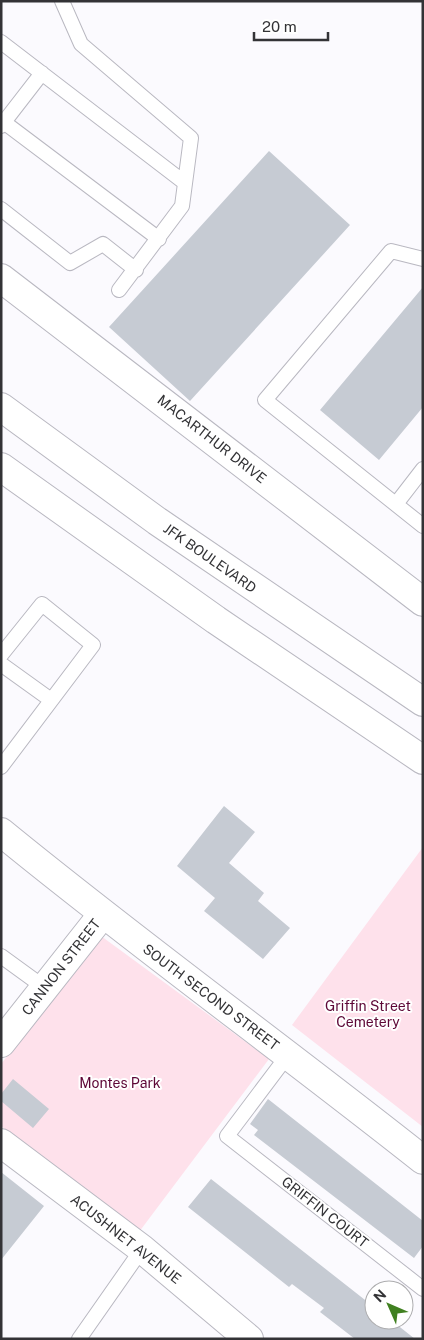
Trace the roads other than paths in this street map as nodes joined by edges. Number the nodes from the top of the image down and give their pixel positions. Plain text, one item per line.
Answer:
1 (62, 1) edge
2 (1, 42) edge
3 (42, 73) junction
4 (2, 123) edge
5 (185, 183) junction
6 (1, 209) edge
7 (159, 239) junction
8 (423, 259) edge
9 (136, 270) junction
10 (1, 278) edge
11 (118, 290) dead end
12 (1, 407) edge
13 (1, 467) edge
14 (423, 469) edge
15 (396, 504) junction
16 (423, 526) edge
17 (423, 602) edge
18 (1, 655) edge
19 (1, 664) edge
20 (51, 700) junction
21 (423, 702) edge
22 (423, 760) edge
23 (1, 767) edge
24 (1, 832) edge
25 (102, 915) junction
26 (1, 956) edge
27 (45, 988) junction
28 (1, 1043) edge
29 (288, 1055) junction
30 (1, 1143) edge
31 (423, 1160) edge
32 (142, 1249) junction
33 (423, 1288) edge
34 (79, 1339) edge
35 (250, 1339) edge

1 - 5 lane
2 - 3 lane
3 - 4 lane
3 - 5 lane
4 - 7 lane
5 - 7 lane
6 - 9 lane
7 - 9 lane
8 - 15 lane
9 - 11 lane
10 - 17 street, MACARTHUR DRIVE
12 - 21 street, JFK BOULEVARD
13 - 22 street
14 - 15 lane
15 - 16 lane
18 - 20 lane
19 - 20 lane
20 - 23 lane
24 - 25 street, SOUTH SECOND STREET
25 - 27 street, CANNON STREET
25 - 29 street, SOUTH SECOND STREET
26 - 27 lane
27 - 28 street, CANNON STREET
29 - 31 street, SOUTH SECOND STREET
29 - 33 lane, GRIFFIN COURT
30 - 32 street, ACUSHNET AVENUE
32 - 34 lane
32 - 35 street, ACUSHNET AVENUE

